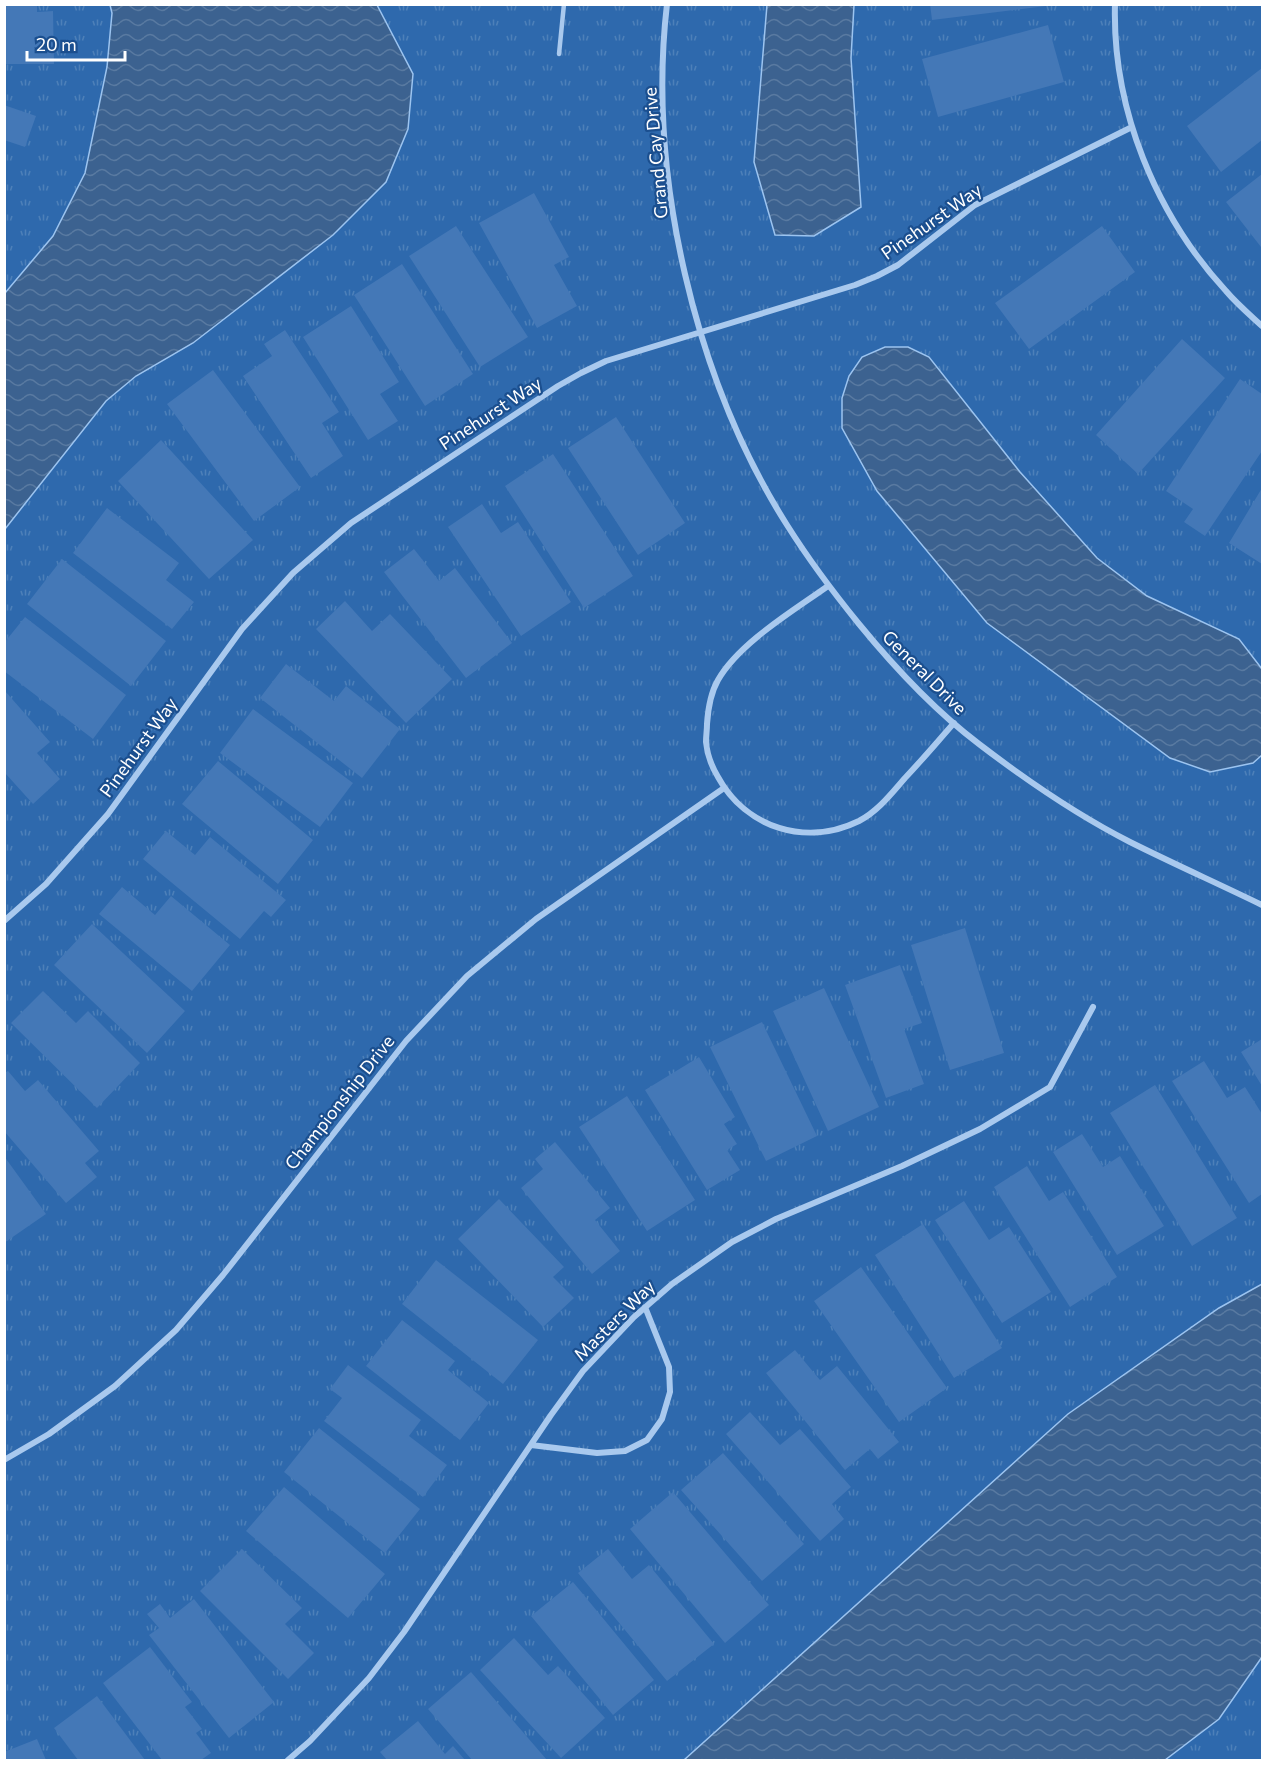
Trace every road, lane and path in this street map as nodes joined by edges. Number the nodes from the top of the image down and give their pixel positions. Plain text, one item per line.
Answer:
1 (564, 4) edge
2 (667, 4) edge
3 (1114, 4) edge
4 (559, 54) dead end
5 (1132, 127) junction
6 (1263, 326) edge
7 (700, 332) junction
8 (828, 586) junction
9 (954, 723) junction
10 (724, 788) junction
11 (1263, 905) edge
12 (4, 921) edge
13 (1093, 1006) dead end
14 (645, 1307) junction
15 (531, 1445) junction
16 (4, 1460) edge
17 (288, 1761) edge

1 - 4 lane
2 - 7 street, Grand Cay Drive
3 - 5 street
5 - 6 street
5 - 7 street, Pinehurst Way
7 - 8 street, General Drive
7 - 12 street, Pinehurst Way
8 - 9 street, General Drive
8 - 10 street
9 - 10 street
9 - 11 street, General Drive
10 - 16 street, Championship Drive
13 - 14 street, Masters Way
14 - 15 street, Masters Way
14 - 15 street
15 - 17 street, Masters Way

